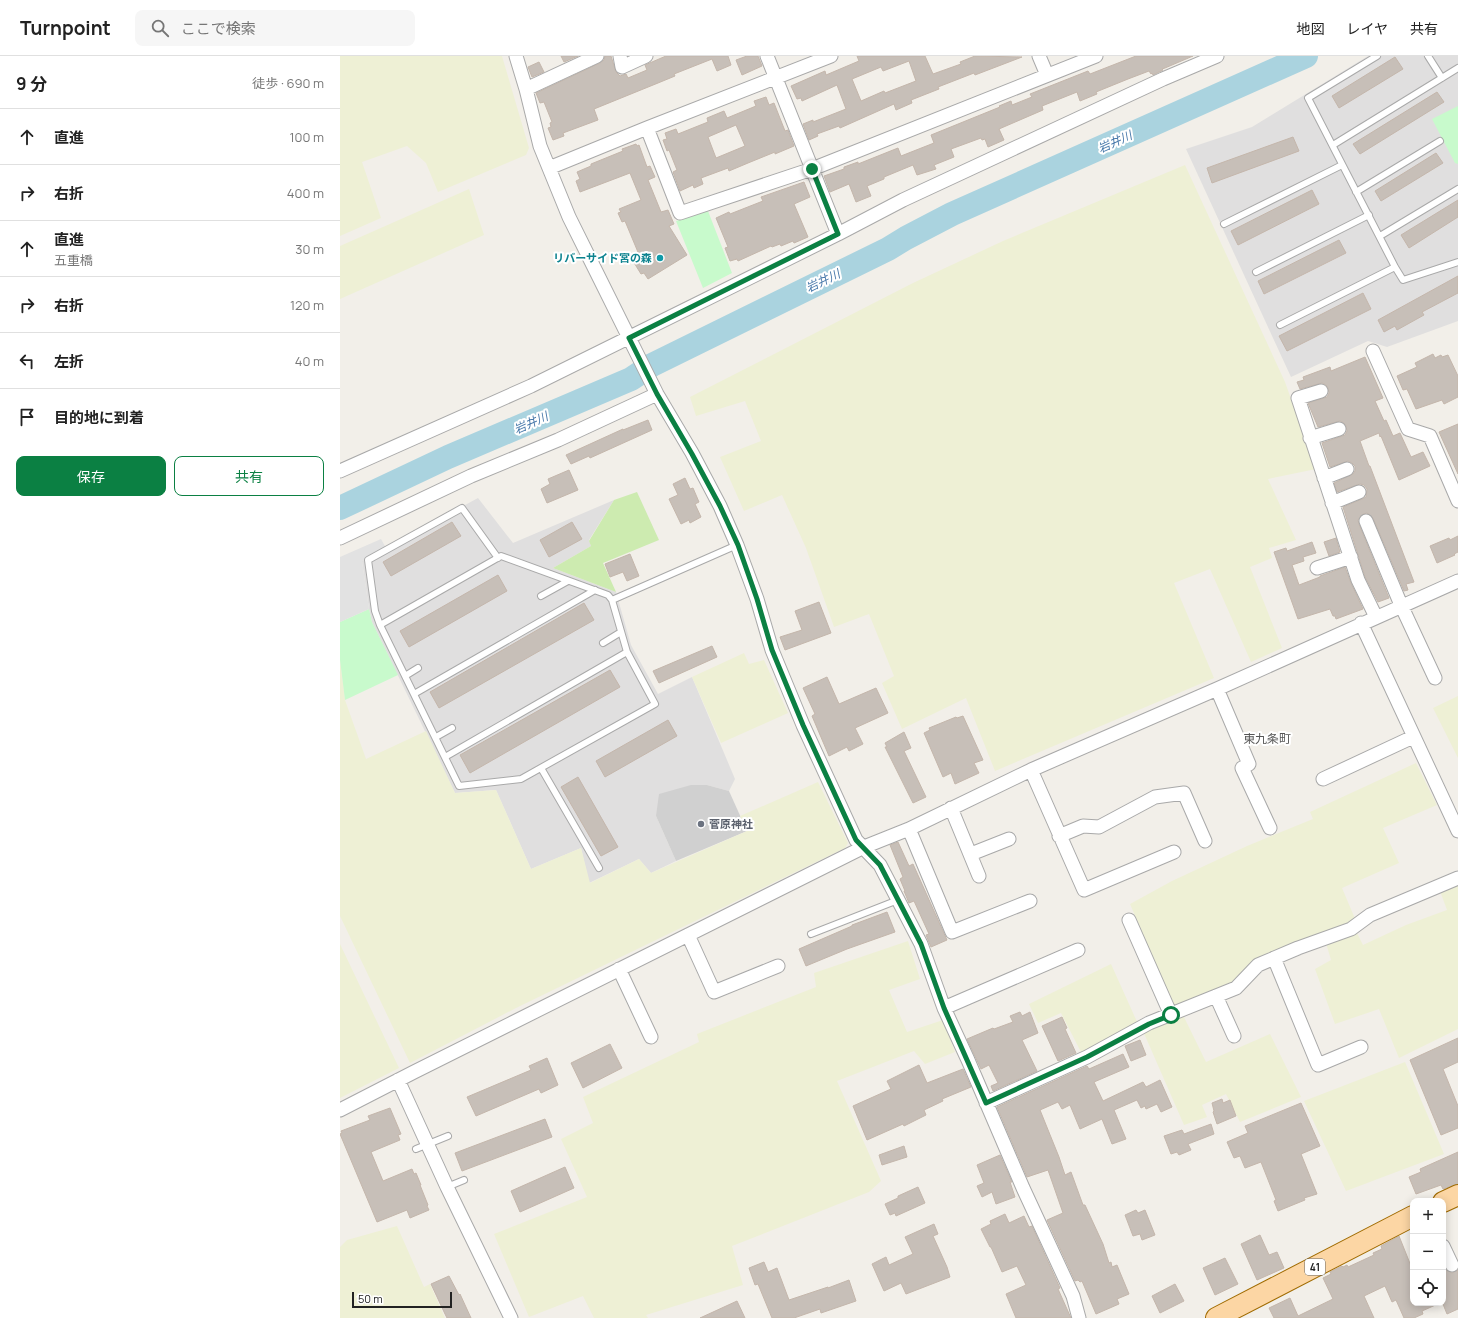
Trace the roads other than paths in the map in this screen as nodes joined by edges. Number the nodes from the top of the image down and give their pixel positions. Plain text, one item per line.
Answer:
1 (516, 56) edge
2 (597, 56) edge
3 (620, 56) edge
4 (646, 56) edge
5 (767, 56) edge
6 (831, 56) edge
7 (1039, 56) edge
8 (1096, 56) edge
9 (1217, 56) edge
10 (1377, 56) edge
11 (1428, 56) edge
12 (1458, 68) edge
13 (1047, 76) junction
14 (776, 78) junction
15 (1442, 78) junction
16 (526, 89) junction
17 (647, 128) junction
18 (1440, 141) dead end
19 (1333, 145) junction
20 (1342, 165) junction
21 (549, 168) junction
22 (812, 169) junction
23 (1458, 189) edge
24 (1356, 192) junction
25 (1369, 215) junction
26 (1224, 224) dead end
27 (838, 234) junction
28 (1380, 236) junction
29 (1458, 262) edge
30 (1395, 267) junction
31 (1256, 272) dead end
32 (1280, 324) dead end
33 (630, 342) junction
34 (1373, 351) dead end
35 (655, 391) junction
36 (1321, 391) dead end
37 (1339, 429) dead end
38 (1310, 438) junction
39 (1347, 469) dead end
40 (340, 471) edge
41 (1324, 478) junction
42 (1359, 492) dead end
43 (1458, 501) edge
44 (1332, 503) junction
45 (1366, 521) dead end
46 (340, 538) edge
47 (738, 545) junction
48 (1351, 557) junction
49 (498, 558) junction
50 (1317, 568) dead end
51 (568, 581) junction
52 (1458, 581) edge
53 (594, 590) junction
54 (541, 596) dead end
55 (612, 600) junction
56 (1401, 605) junction
57 (1376, 617) junction
58 (1361, 623) junction
59 (380, 625) junction
60 (622, 632) junction
61 (603, 643) dead end
62 (627, 652) junction
63 (418, 668) dead end
64 (405, 676) junction
65 (1435, 678) dead end
66 (1217, 689) junction
67 (414, 694) junction
68 (452, 728) dead end
69 (436, 737) junction
70 (1413, 737) junction
71 (445, 757) junction
72 (541, 768) junction
73 (1031, 770) junction
74 (1323, 779) dead end
75 (951, 808) junction
76 (1270, 828) dead end
77 (909, 829) junction
78 (1458, 831) edge
79 (1059, 836) junction
80 (1009, 839) dead end
81 (1205, 841) dead end
82 (864, 848) junction
83 (1174, 852) dead end
84 (971, 854) junction
85 (599, 868) dead end
86 (979, 876) dead end
87 (1458, 878) edge
88 (898, 900) junction
89 (1030, 901) dead end
90 (1129, 920) dead end
91 (811, 934) dead end
92 (688, 935) junction
93 (1078, 950) dead end
94 (1274, 958) junction
95 (778, 966) dead end
96 (619, 969) junction
97 (1216, 996) junction
98 (944, 1008) junction
99 (1171, 1015) junction
100 (1234, 1036) dead end
101 (651, 1037) dead end
102 (1361, 1047) dead end
103 (398, 1080) junction
104 (986, 1103) junction
105 (340, 1110) edge
106 (448, 1136) dead end
107 (422, 1147) junction
108 (464, 1180) dead end
109 (448, 1186) junction
110 (1458, 1195) edge
111 (1446, 1201) edge
112 (1410, 1218) edge
113 (1446, 1252) edge
114 (1452, 1265) dead end
115 (511, 1318) edge
116 (1078, 1318) edge
117 (1216, 1318) edge

1 - 16 street
2 - 16 street
3 - 4 street
5 - 14 street
6 - 14 street
7 - 13 street
8 - 13 street
9 - 27 street
10 - 19 lane
11 - 15 lane
12 - 15 lane
13 - 22 street
14 - 17 street
14 - 22 street
15 - 19 lane
16 - 21 street
17 - 21 street
17 - 22 street
18 - 24 lane
19 - 20 lane
20 - 24 lane
20 - 26 lane
21 - 33 street
22 - 27 street
23 - 28 lane
24 - 25 lane
25 - 28 lane
25 - 31 lane
27 - 33 street
28 - 30 lane
29 - 30 lane
30 - 32 lane
33 - 35 street
33 - 40 street
34 - 43 street
35 - 46 street
35 - 47 street
36 - 38 street
37 - 38 street
38 - 41 street
39 - 41 street
41 - 44 street
42 - 44 street
44 - 48 street
45 - 56 street
47 - 55 lane
47 - 82 street
48 - 50 street
48 - 57 street
49 - 51 lane
49 - 59 lane
49 - 59 lane
51 - 53 lane
51 - 54 lane
52 - 56 street
53 - 55 lane
53 - 67 lane
55 - 60 lane
56 - 57 street
56 - 65 street
57 - 58 street
58 - 66 street
58 - 70 street
59 - 64 lane
60 - 61 lane
60 - 62 lane
62 - 71 lane
62 - 72 lane
63 - 64 lane
64 - 67 lane
66 - 73 street
66 - 76 street
67 - 69 lane
68 - 69 lane
69 - 71 lane
70 - 74 street
70 - 78 street
71 - 72 lane
72 - 85 lane
73 - 75 street
73 - 79 street
75 - 77 street
75 - 84 street
77 - 82 street
77 - 89 street
79 - 81 street
79 - 83 street
80 - 84 street
82 - 88 street
82 - 92 street
84 - 86 street
87 - 94 street
88 - 91 lane
88 - 98 street
90 - 99 street
92 - 95 street
92 - 96 street
93 - 98 street
94 - 97 street
94 - 102 street
96 - 101 street
96 - 103 street
97 - 99 street
97 - 100 street
98 - 104 street
99 - 104 street
103 - 105 street
103 - 107 street
104 - 116 street
106 - 107 lane
107 - 109 street
108 - 109 lane
109 - 115 street
110 - 111 main road
112 - 117 main road, 41
113 - 114 street

